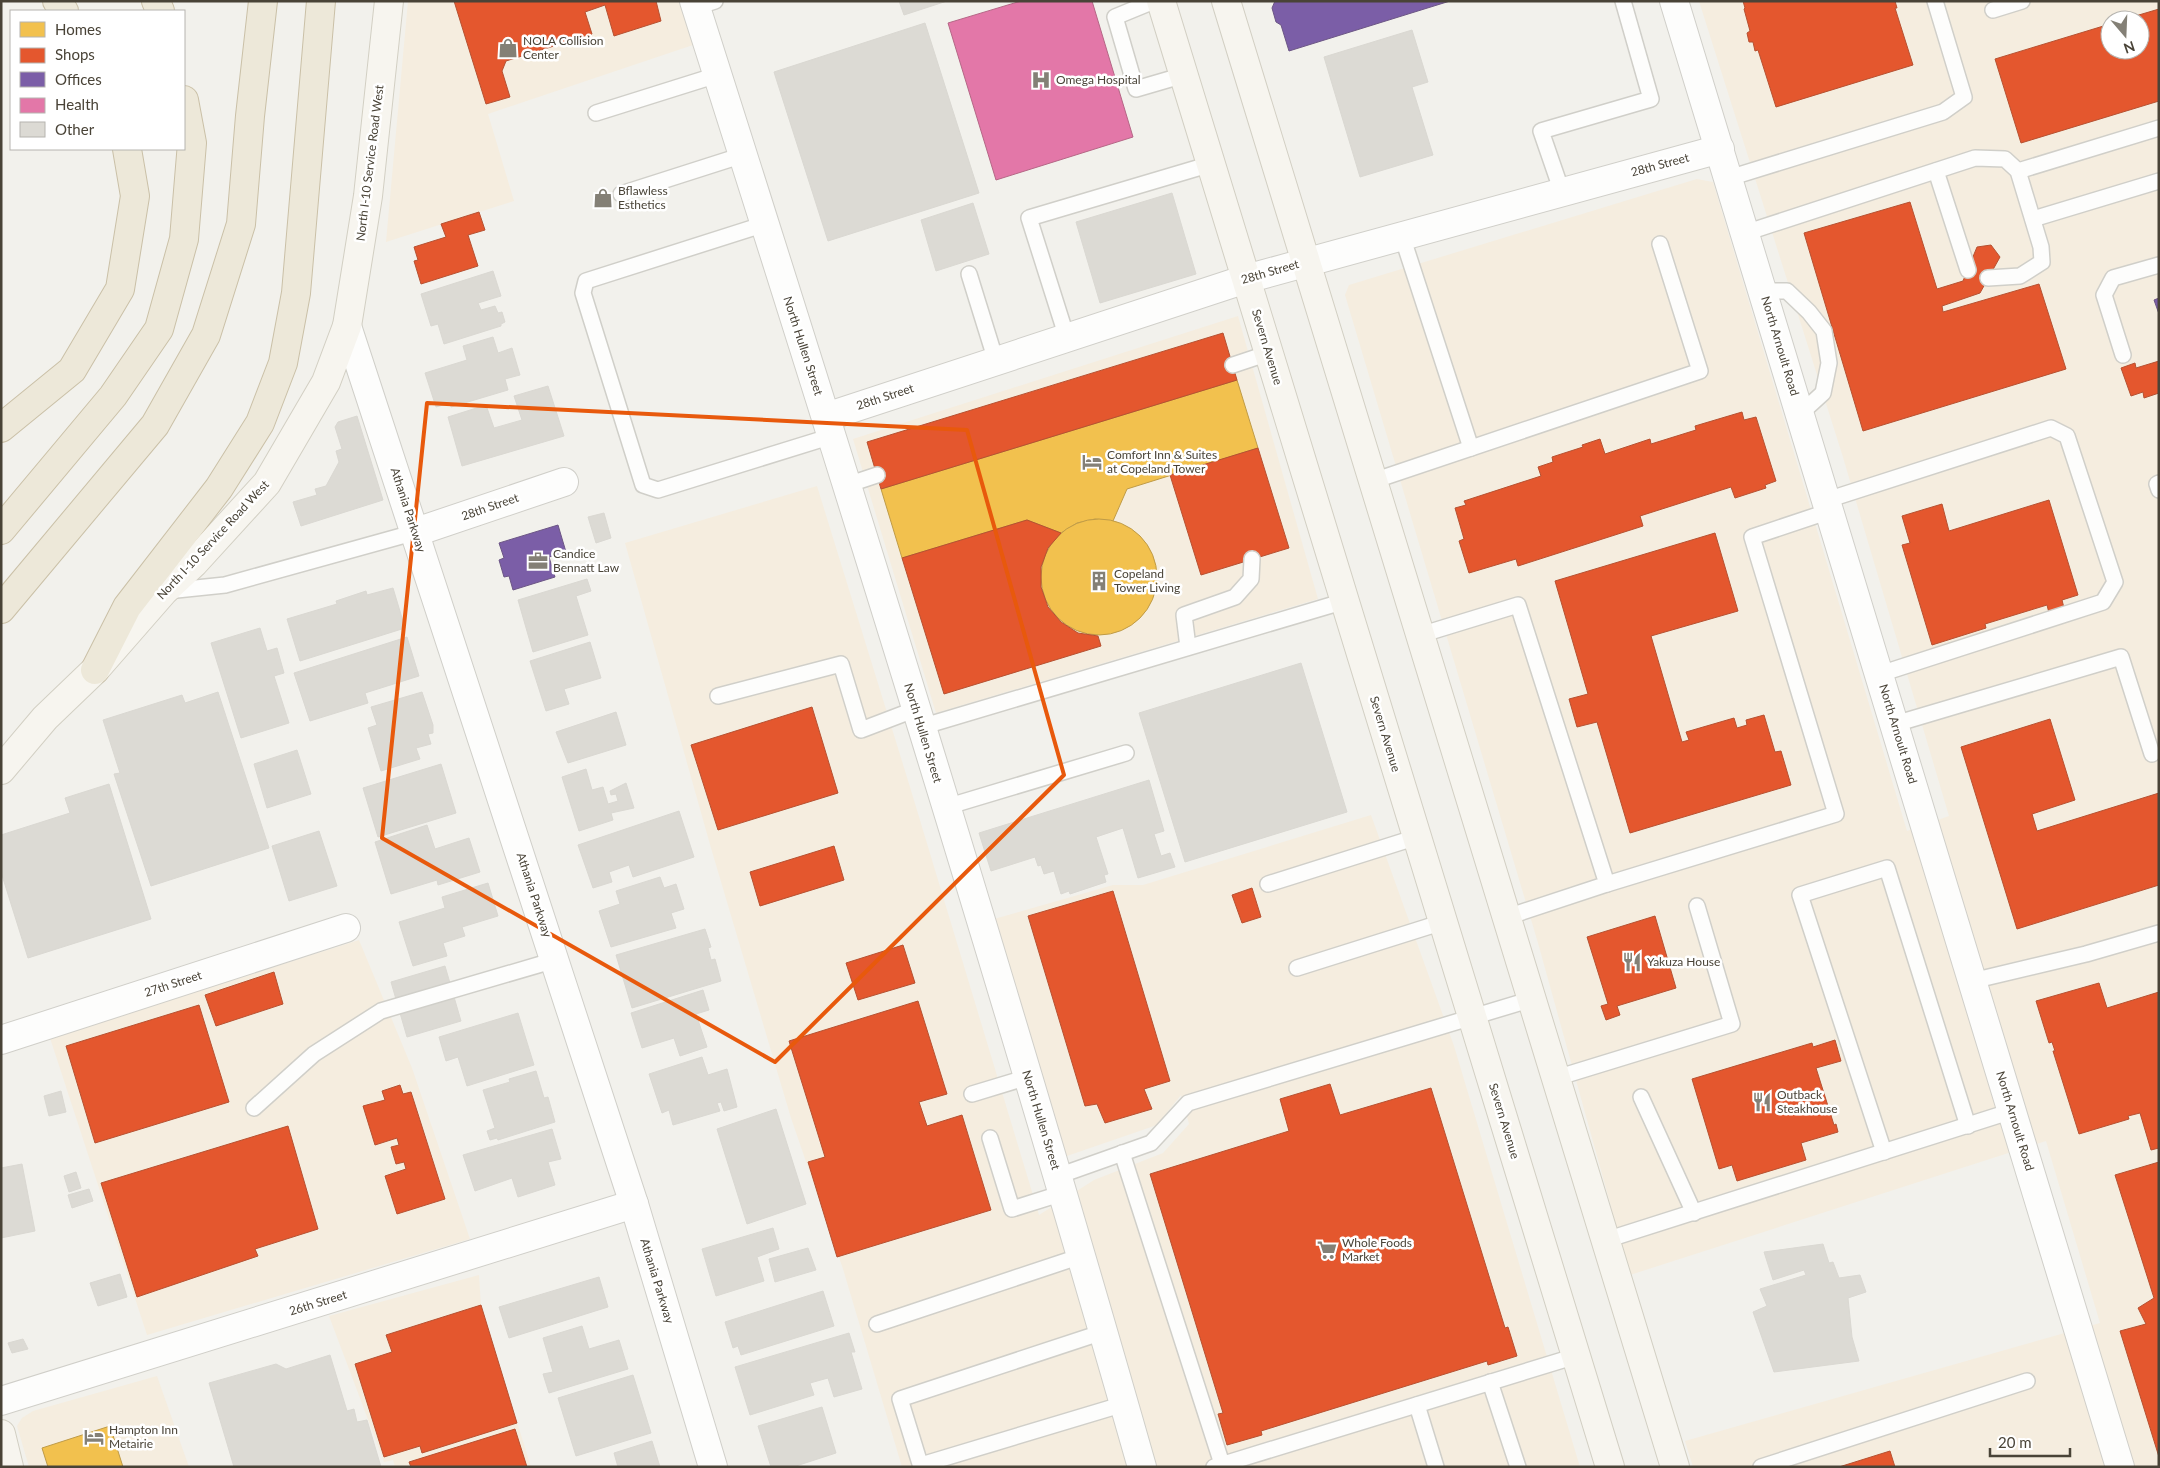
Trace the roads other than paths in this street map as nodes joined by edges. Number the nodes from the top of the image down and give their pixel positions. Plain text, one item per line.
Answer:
1 (321, 1) edge
2 (389, 1) edge
3 (1154, 1) edge
4 (1161, 1) edge
5 (1226, 1) edge
6 (1623, 1) edge
7 (1674, 1) edge
8 (1935, 1) edge
9 (2022, 1) edge
10 (262, 3) edge
11 (702, 3) edge
12 (1993, 10) dead end
13 (717, 75) junction
14 (1184, 75) junction
15 (185, 105) edge
16 (596, 112) dead end
17 (2159, 128) edge
18 (1720, 149) junction
19 (127, 150) edge
20 (743, 155) junction
21 (1211, 164) junction
22 (1936, 171) junction
23 (2018, 171) junction
24 (1729, 178) junction
25 (2159, 182) edge
26 (1562, 192) junction
27 (621, 194) dead end
28 (2033, 219) junction
29 (765, 224) junction
30 (1746, 233) junction
31 (1402, 236) junction
32 (1660, 244) dead end
33 (1306, 262) junction
34 (2159, 265) edge
35 (1968, 270) dead end
36 (969, 274) dead end
37 (1988, 278) dead end
38 (1246, 279) junction
39 (1763, 291) junction
40 (347, 326) junction
41 (1067, 338) junction
42 (1269, 353) junction
43 (2123, 355) dead end
44 (996, 361) junction
45 (1232, 365) dead end
46 (1800, 414) junction
47 (829, 426) junction
48 (1, 428) edge
49 (1471, 448) junction
50 (877, 476) dead end
51 (1373, 481) junction
52 (564, 482) dead end
53 (2159, 483) edge
54 (847, 485) junction
55 (2159, 490) edge
56 (1828, 506) junction
57 (1, 530) edge
58 (416, 532) junction
59 (1252, 559) dead end
60 (164, 591) junction
61 (1345, 601) junction
62 (1, 609) edge
63 (1420, 635) junction
64 (1188, 647) junction
65 (95, 670) junction
66 (1880, 674) junction
67 (718, 696) dead end
68 (918, 718) junction
69 (1894, 724) junction
70 (1126, 753) dead end
71 (2152, 754) dead end
72 (1, 770) edge
73 (946, 807) junction
74 (1417, 837) junction
75 (1268, 884) dead end
76 (1607, 884) junction
77 (1697, 906) dead end
78 (1507, 917) junction
79 (1443, 922) junction
80 (346, 928) dead end
81 (2159, 933) edge
82 (555, 960) junction
83 (1298, 968) dead end
84 (1972, 981) junction
85 (1532, 999) junction
86 (1473, 1018) junction
87 (1, 1040) edge
88 (1028, 1077) junction
89 (1556, 1078) junction
90 (972, 1094) dead end
91 (1641, 1097) dead end
92 (254, 1108) dead end
93 (2012, 1112) junction
94 (1968, 1126) junction
95 (990, 1138) dead end
96 (1884, 1152) junction
97 (1122, 1153) junction
98 (1061, 1185) junction
99 (634, 1204) junction
100 (1694, 1212) junction
101 (1606, 1240) junction
102 (1081, 1256) junction
103 (877, 1324) dead end
104 (1103, 1332) junction
105 (1576, 1356) junction
106 (2027, 1381) dead end
107 (1490, 1382) junction
108 (1, 1402) edge
109 (1124, 1404) junction
110 (1417, 1405) junction
111 (1, 1434) edge
112 (1218, 1465) edge
113 (921, 1466) edge
114 (9, 1467) edge
115 (713, 1467) edge
116 (1142, 1467) edge
117 (1436, 1467) edge
118 (1518, 1467) edge
119 (1610, 1467) edge
120 (1675, 1467) edge
121 (1760, 1467) edge
122 (2120, 1467) edge

1 - 65 highway
2 - 40 street, North I-10 Service Road West
3 - 14 lane
4 - 14 street, Severn Avenue
5 - 33 street
6 - 26 lane
7 - 18 street, North Arnoult Road
8 - 24 lane
9 - 12 lane
10 - 62 highway
11 - 13 street, North Hullen Street
13 - 16 lane
13 - 20 street, North Hullen Street
14 - 21 street, Severn Avenue
15 - 57 highway
17 - 23 lane
18 - 24 street, North Arnoult Road
18 - 26 street, 28th Street
19 - 48 highway
20 - 27 lane
20 - 29 street, North Hullen Street
21 - 38 street, Severn Avenue
21 - 41 lane
22 - 23 lane
22 - 30 lane
22 - 35 lane
23 - 28 lane
24 - 30 street, North Arnoult Road
25 - 28 lane
26 - 31 street, 28th Street
28 - 37 lane
29 - 47 street, North Hullen Street
29 - 47 lane
30 - 39 street, North Arnoult Road
31 - 33 street, 28th Street
31 - 49 lane
32 - 49 lane
33 - 38 street, 28th Street
33 - 51 street
34 - 43 lane
36 - 44 lane
38 - 41 street, 28th Street
38 - 42 street, Severn Avenue
39 - 46 street, North Arnoult Road
39 - 46 lane
40 - 58 street, Athania Parkway
40 - 60 street, North I-10 Service Road West
41 - 44 street, 28th Street
42 - 45 lane
42 - 61 street, Severn Avenue
44 - 47 street, 28th Street
46 - 56 street, North Arnoult Road
47 - 54 street, North Hullen Street
49 - 51 lane
50 - 54 lane
51 - 63 street
52 - 58 street, 28th Street
53 - 55 lane
54 - 68 street, North Hullen Street
56 - 66 street, North Arnoult Road
56 - 66 lane
56 - 76 lane
58 - 60 lane
58 - 82 street, Athania Parkway
59 - 64 lane
60 - 65 street, North I-10 Service Road West
61 - 64 lane
61 - 74 street, Severn Avenue
63 - 76 lane
63 - 78 street
64 - 68 lane
65 - 72 street, North I-10 Service Road West
66 - 69 street, North Arnoult Road
67 - 68 lane
68 - 73 street, North Hullen Street
69 - 71 lane
69 - 84 street, North Arnoult Road
70 - 73 lane
73 - 88 street, North Hullen Street
74 - 75 lane
74 - 79 street, Severn Avenue
76 - 78 lane
77 - 89 lane
78 - 85 street
79 - 83 lane
79 - 86 street, Severn Avenue
80 - 87 street, 27th Street
81 - 84 lane
82 - 92 lane
82 - 99 street, Athania Parkway
84 - 93 street, North Arnoult Road
85 - 86 lane
85 - 89 street
86 - 97 lane
86 - 105 street, Severn Avenue
88 - 90 lane
88 - 98 street, North Hullen Street
89 - 101 street
91 - 100 lane
93 - 94 lane
93 - 122 street, North Arnoult Road
94 - 96 lane
94 - 96 lane
95 - 98 lane
96 - 100 lane
97 - 98 lane
97 - 112 lane
98 - 102 street, North Hullen Street
99 - 108 street, 26th Street
99 - 115 street, Athania Parkway
100 - 101 lane
101 - 120 street
102 - 103 lane
102 - 104 street, North Hullen Street
104 - 109 street, North Hullen Street
104 - 113 lane
105 - 107 lane
105 - 119 street, Severn Avenue
106 - 121 lane
107 - 110 lane
107 - 118 lane
109 - 113 lane
109 - 116 street, North Hullen Street
110 - 112 lane
110 - 117 lane
111 - 114 street

